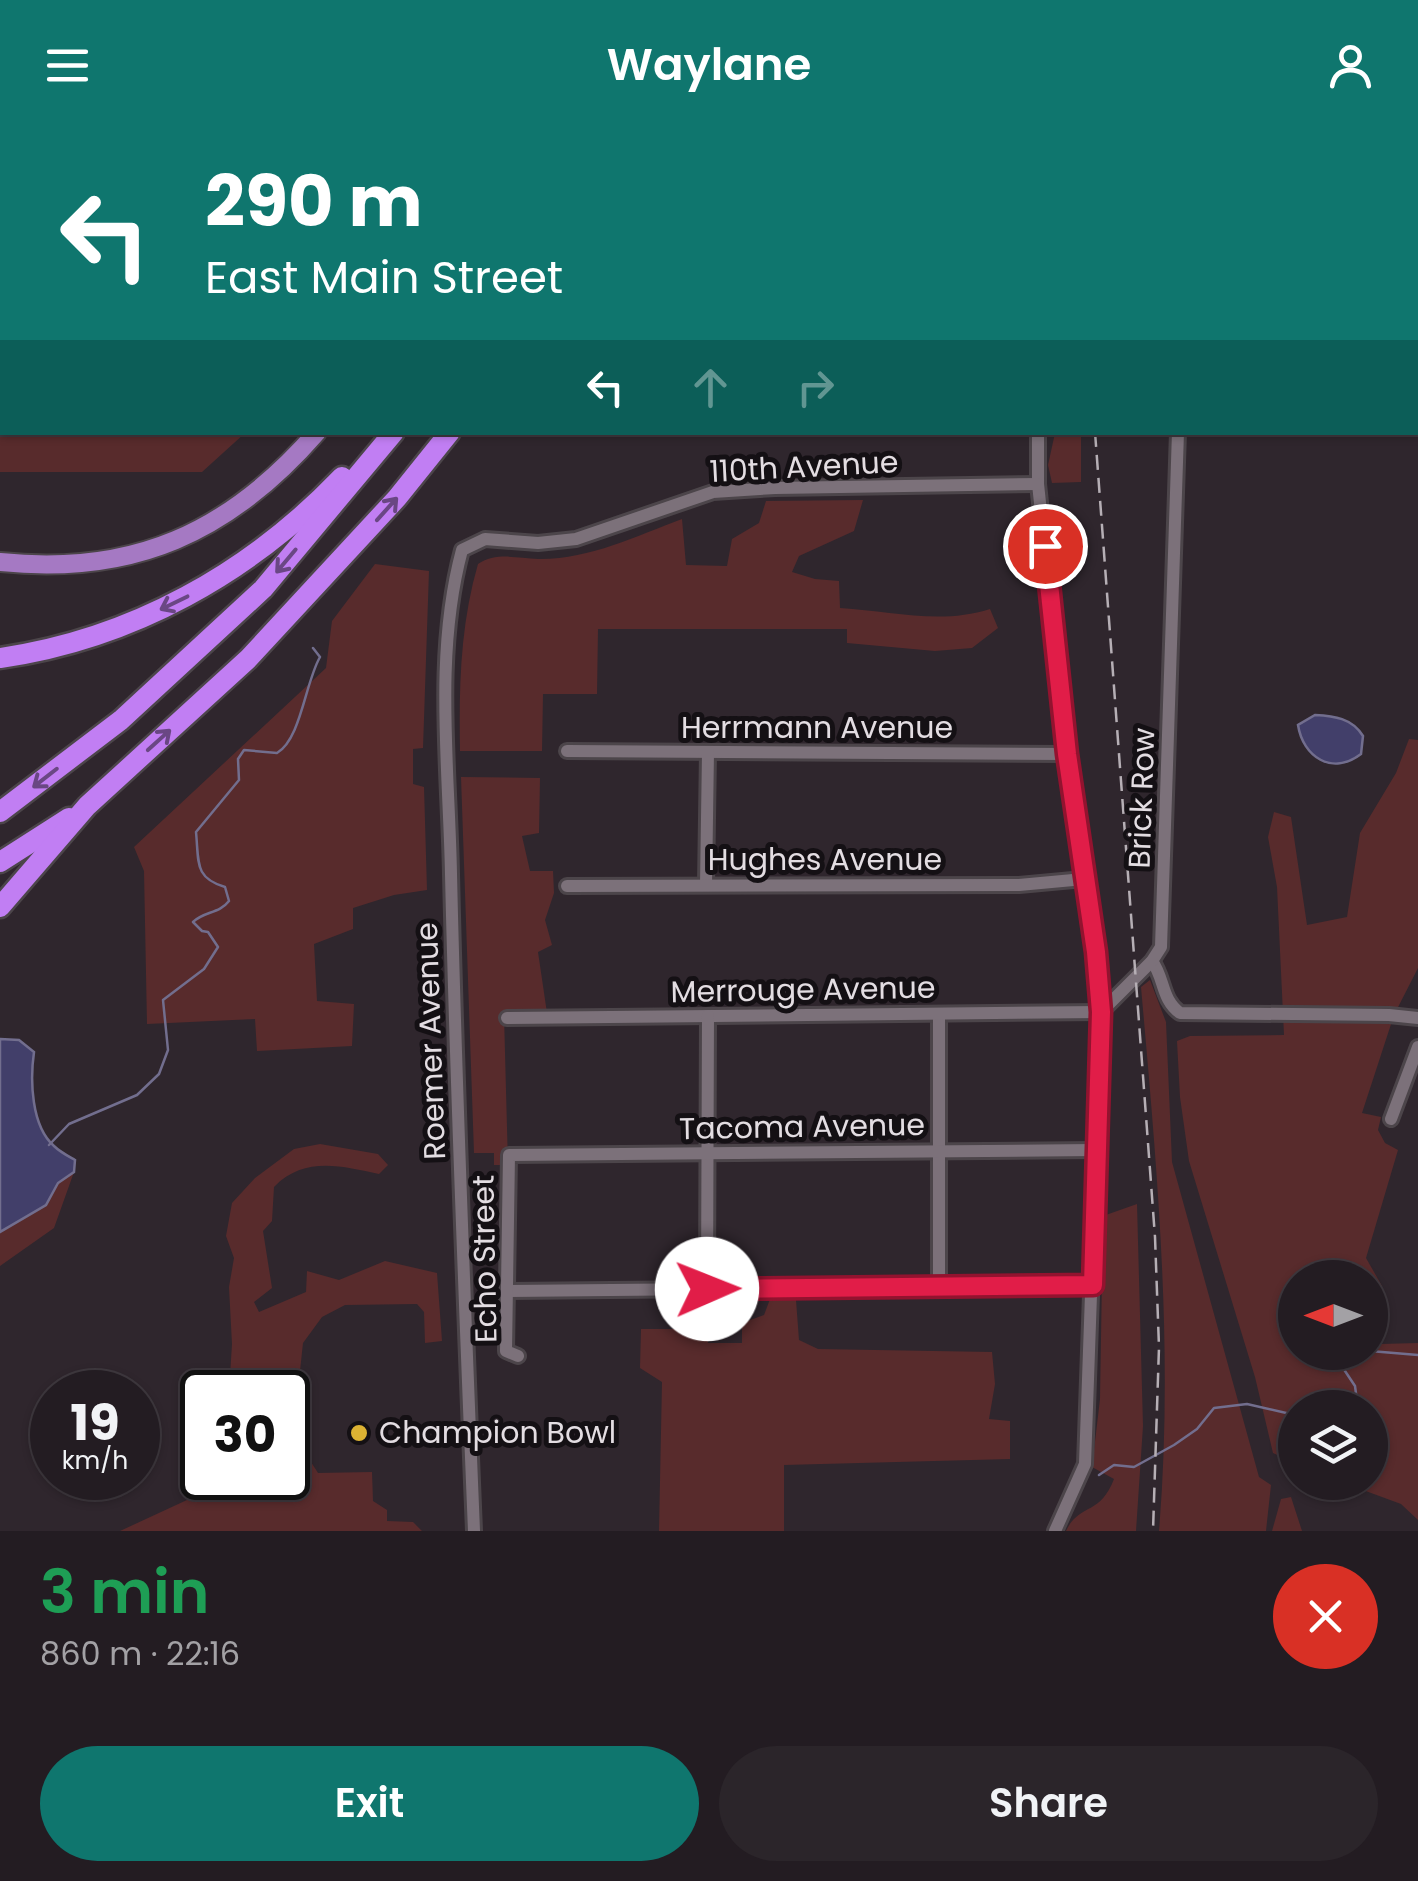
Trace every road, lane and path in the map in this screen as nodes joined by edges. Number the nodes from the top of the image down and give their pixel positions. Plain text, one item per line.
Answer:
1 (313, 435) edge
2 (382, 435) edge
3 (391, 435) edge
4 (448, 435) edge
5 (1038, 435) edge
6 (1178, 435) edge
7 (1038, 484) junction
8 (462, 550) joint
9 (0, 562) edge
10 (0, 658) edge
11 (567, 752) dead end
12 (708, 752) junction
13 (1067, 754) junction
14 (87, 806) junction
15 (0, 812) edge
16 (0, 862) edge
17 (1084, 879) junction
18 (706, 885) junction
19 (567, 886) dead end
20 (0, 907) edge
21 (1152, 961) junction
22 (1101, 1012) junction
23 (938, 1014) junction
24 (708, 1016) junction
25 (507, 1018) dead end
26 (1418, 1018) edge
27 (1418, 1047) edge
28 (1391, 1119) dead end
29 (1095, 1150) junction
30 (939, 1151) junction
31 (707, 1153) junction
32 (508, 1155) joint
33 (1093, 1285) junction
34 (939, 1286) junction
35 (707, 1289) junction
36 (509, 1292) junction
37 (518, 1356) dead end
38 (474, 1531) edge
39 (1054, 1531) edge

1 - 9 main road
2 -> 10 highway
3 -> 15 highway
14 -> 4 highway
5 - 7 street
6 - 21 street, Brick Row
7 - 8 street, 110th Avenue
7 - 13 street
8 - 38 street, Roemer Avenue
11 - 12 street, Herrmann Avenue
12 - 13 street, Herrmann Avenue
12 - 18 street
13 - 17 street
14 - 16 highway
14 - 20 highway
17 - 18 street, Hughes Avenue
17 - 22 street
18 - 19 street, Hughes Avenue
21 - 22 street
21 - 26 street
22 - 23 street, Merrouge Avenue
22 - 29 street
23 - 24 street, Merrouge Avenue
23 - 30 street
24 - 25 street, Merrouge Avenue
24 - 31 street
27 - 28 street
29 - 30 street, Tacoma Avenue
29 - 33 street
30 - 31 street, Tacoma Avenue
30 - 34 street
31 - 32 street, Tacoma Avenue
31 - 35 street
32 - 36 street, Echo Street
33 - 34 street
33 - 39 street
34 - 35 street
35 - 36 street
36 - 37 street, Echo Street

